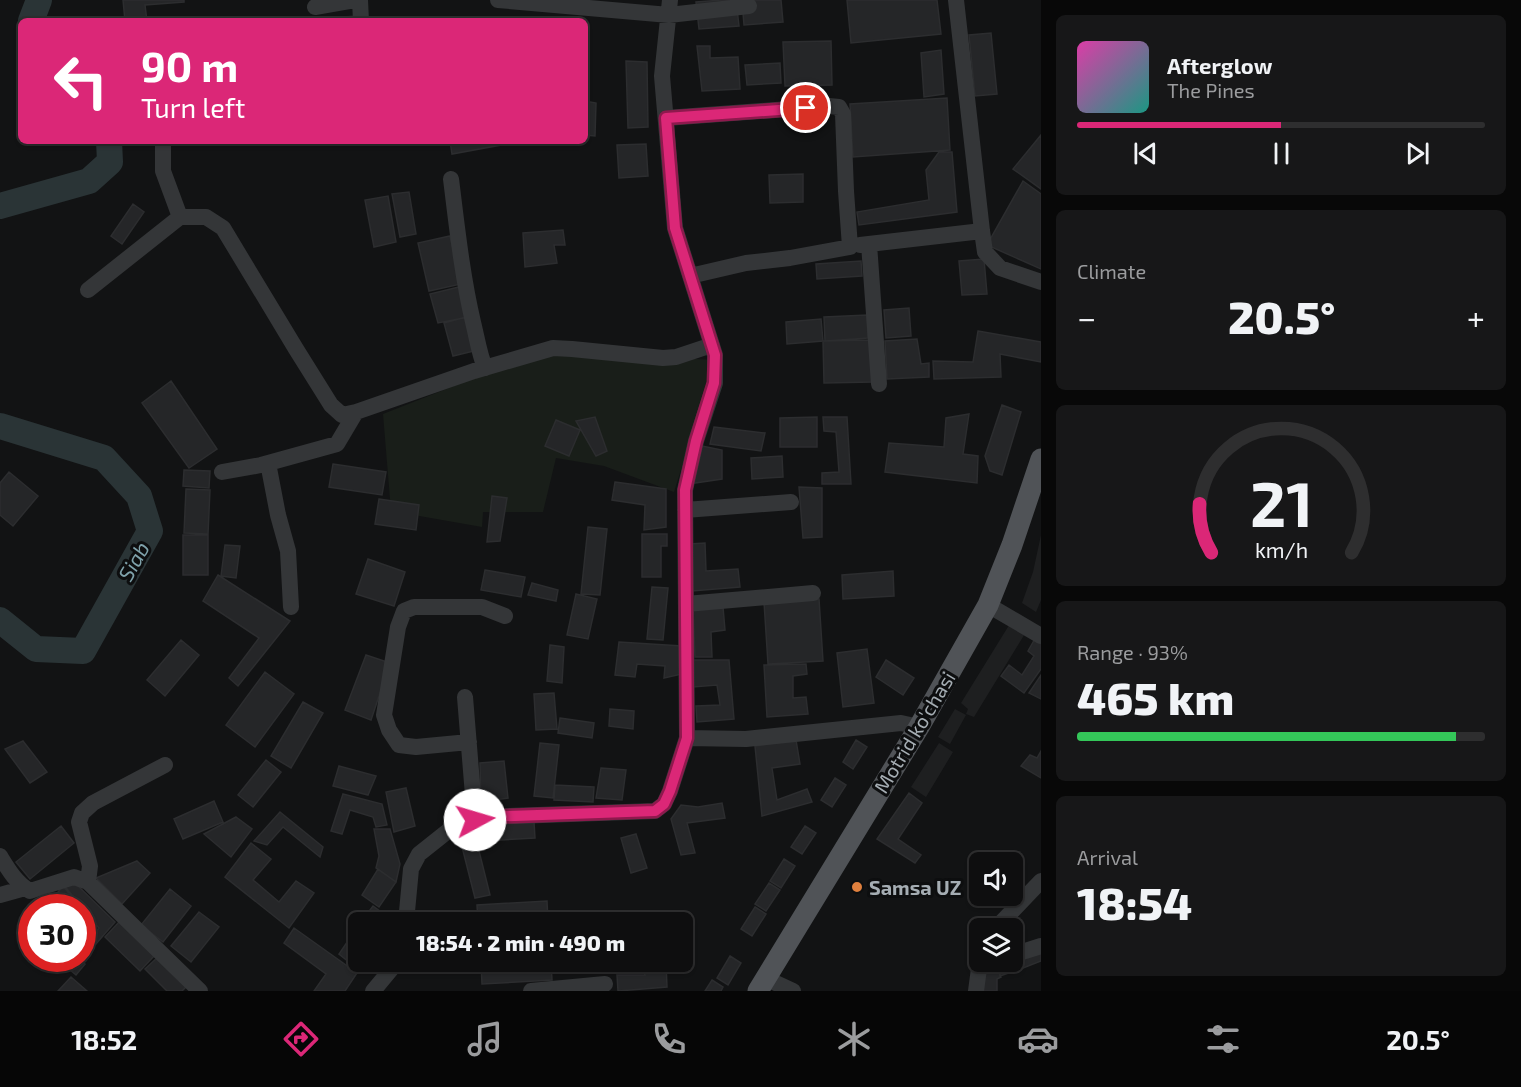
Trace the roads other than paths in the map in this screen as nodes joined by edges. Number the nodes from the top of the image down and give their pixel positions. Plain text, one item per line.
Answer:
1 (355, 0) edge
2 (360, 0) edge
3 (498, 0) edge
4 (956, 0) edge
5 (749, 6) dead end
6 (315, 7) dead end
7 (669, 8) edge
8 (361, 18) edge
9 (666, 118) junction
10 (163, 144) edge
11 (451, 178) dead end
12 (180, 217) junction
13 (982, 231) junction
14 (869, 244) junction
15 (850, 247) junction
16 (690, 276) junction
17 (1041, 282) edge
18 (88, 290) dead end
19 (712, 345) junction
20 (485, 368) junction
21 (879, 384) dead end
22 (356, 412) junction
23 (1041, 459) edge
24 (268, 463) junction
25 (222, 472) dead end
26 (791, 502) dead end
27 (685, 510) junction
28 (813, 593) dead end
29 (686, 604) junction
30 (988, 605) junction
31 (291, 608) dead end
32 (505, 616) dead end
33 (1041, 636) edge
34 (465, 697) dead end
35 (919, 727) junction
36 (687, 738) junction
37 (469, 742) junction
38 (165, 765) dead end
39 (475, 820) junction
40 (0, 856) edge
41 (1041, 881) edge
42 (88, 882) junction
43 (25, 888) junction
44 (0, 895) edge
45 (407, 912) edge
46 (1006, 918) edge
47 (1041, 946) edge
48 (1023, 952) edge
49 (389, 972) edge
50 (979, 972) edge
51 (605, 984) dead end
52 (762, 985) edge
53 (200, 991) edge
54 (373, 991) edge
55 (531, 991) edge
56 (793, 991) edge
57 (976, 991) edge

1 - 6 street
2 - 8 street
3 - 7 street
4 - 13 street
5 - 7 street
7 - 9 street
9 - 15 street
9 - 16 street
10 - 12 street
11 - 20 street
12 - 18 street
12 - 22 street
13 - 14 street
13 - 17 street
14 - 15 street
14 - 21 street
15 - 16 street
16 - 19 street
19 - 20 street
19 - 27 street
20 - 22 street
22 - 24 street
23 - 30 main road, Motrid ko'chasi
24 - 25 street
24 - 31 street
26 - 27 street
27 - 29 street
28 - 29 street
29 - 36 street
30 - 33 street
30 - 35 main road, Motrid ko'chasi
32 - 37 street
34 - 37 street
35 - 36 street
35 - 52 main road, Motrid ko'chasi
36 - 39 street
37 - 39 street
38 - 42 street
39 - 45 street
40 - 43 street
41 - 46 street
42 - 43 street
42 - 53 street
43 - 44 street
47 - 48 street
49 - 54 street
50 - 57 street
51 - 55 street
52 - 56 street

